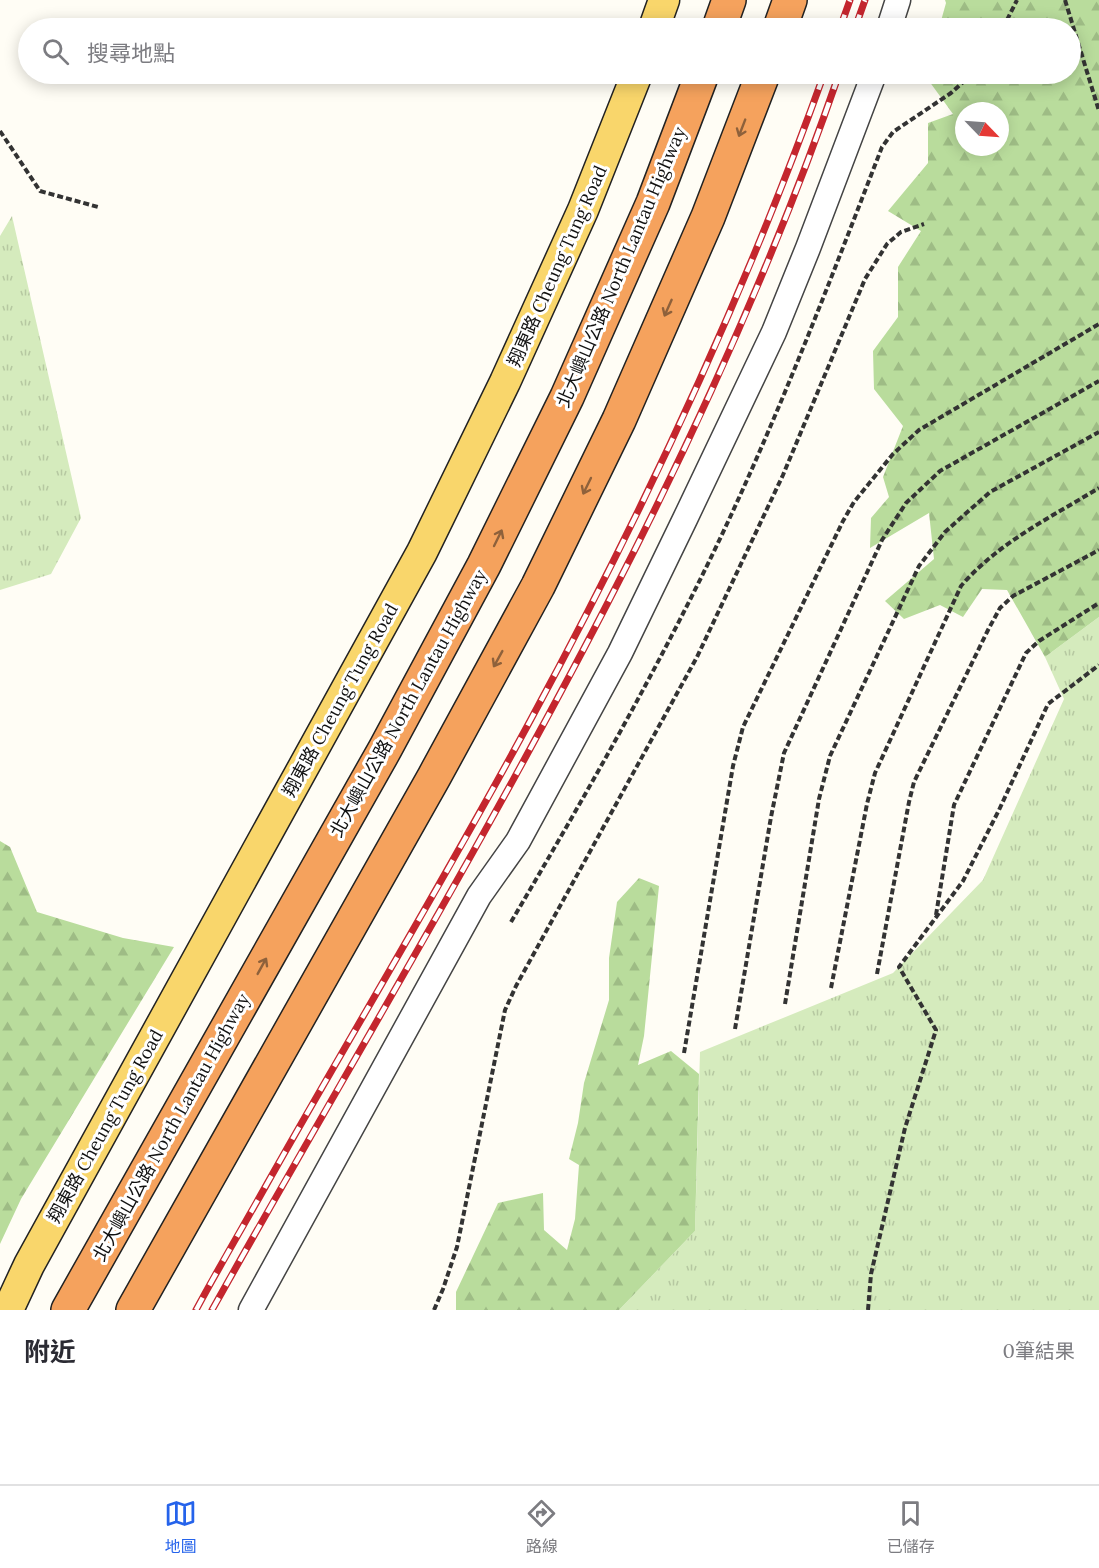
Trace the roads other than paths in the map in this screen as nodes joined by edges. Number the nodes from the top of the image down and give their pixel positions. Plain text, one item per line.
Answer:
1 (664, 0) edge
2 (729, 0) edge
3 (790, 0) edge
4 (898, 0) edge
5 (658, 18) edge
6 (723, 18) edge
7 (784, 18) edge
8 (892, 18) edge
9 (633, 84) edge
10 (698, 84) edge
11 (759, 84) edge
12 (870, 84) edge
13 (8, 1310) edge
14 (68, 1310) edge
15 (133, 1310) edge
16 (251, 1310) edge

1 - 5 main road
2 - 6 highway
3 - 7 highway
4 - 8 lane
9 - 13 main road, 翔東路 Cheung Tung Road
14 -> 10 highway, 北大嶼山公路 North Lantau Highway
11 -> 15 highway
12 - 16 lane

